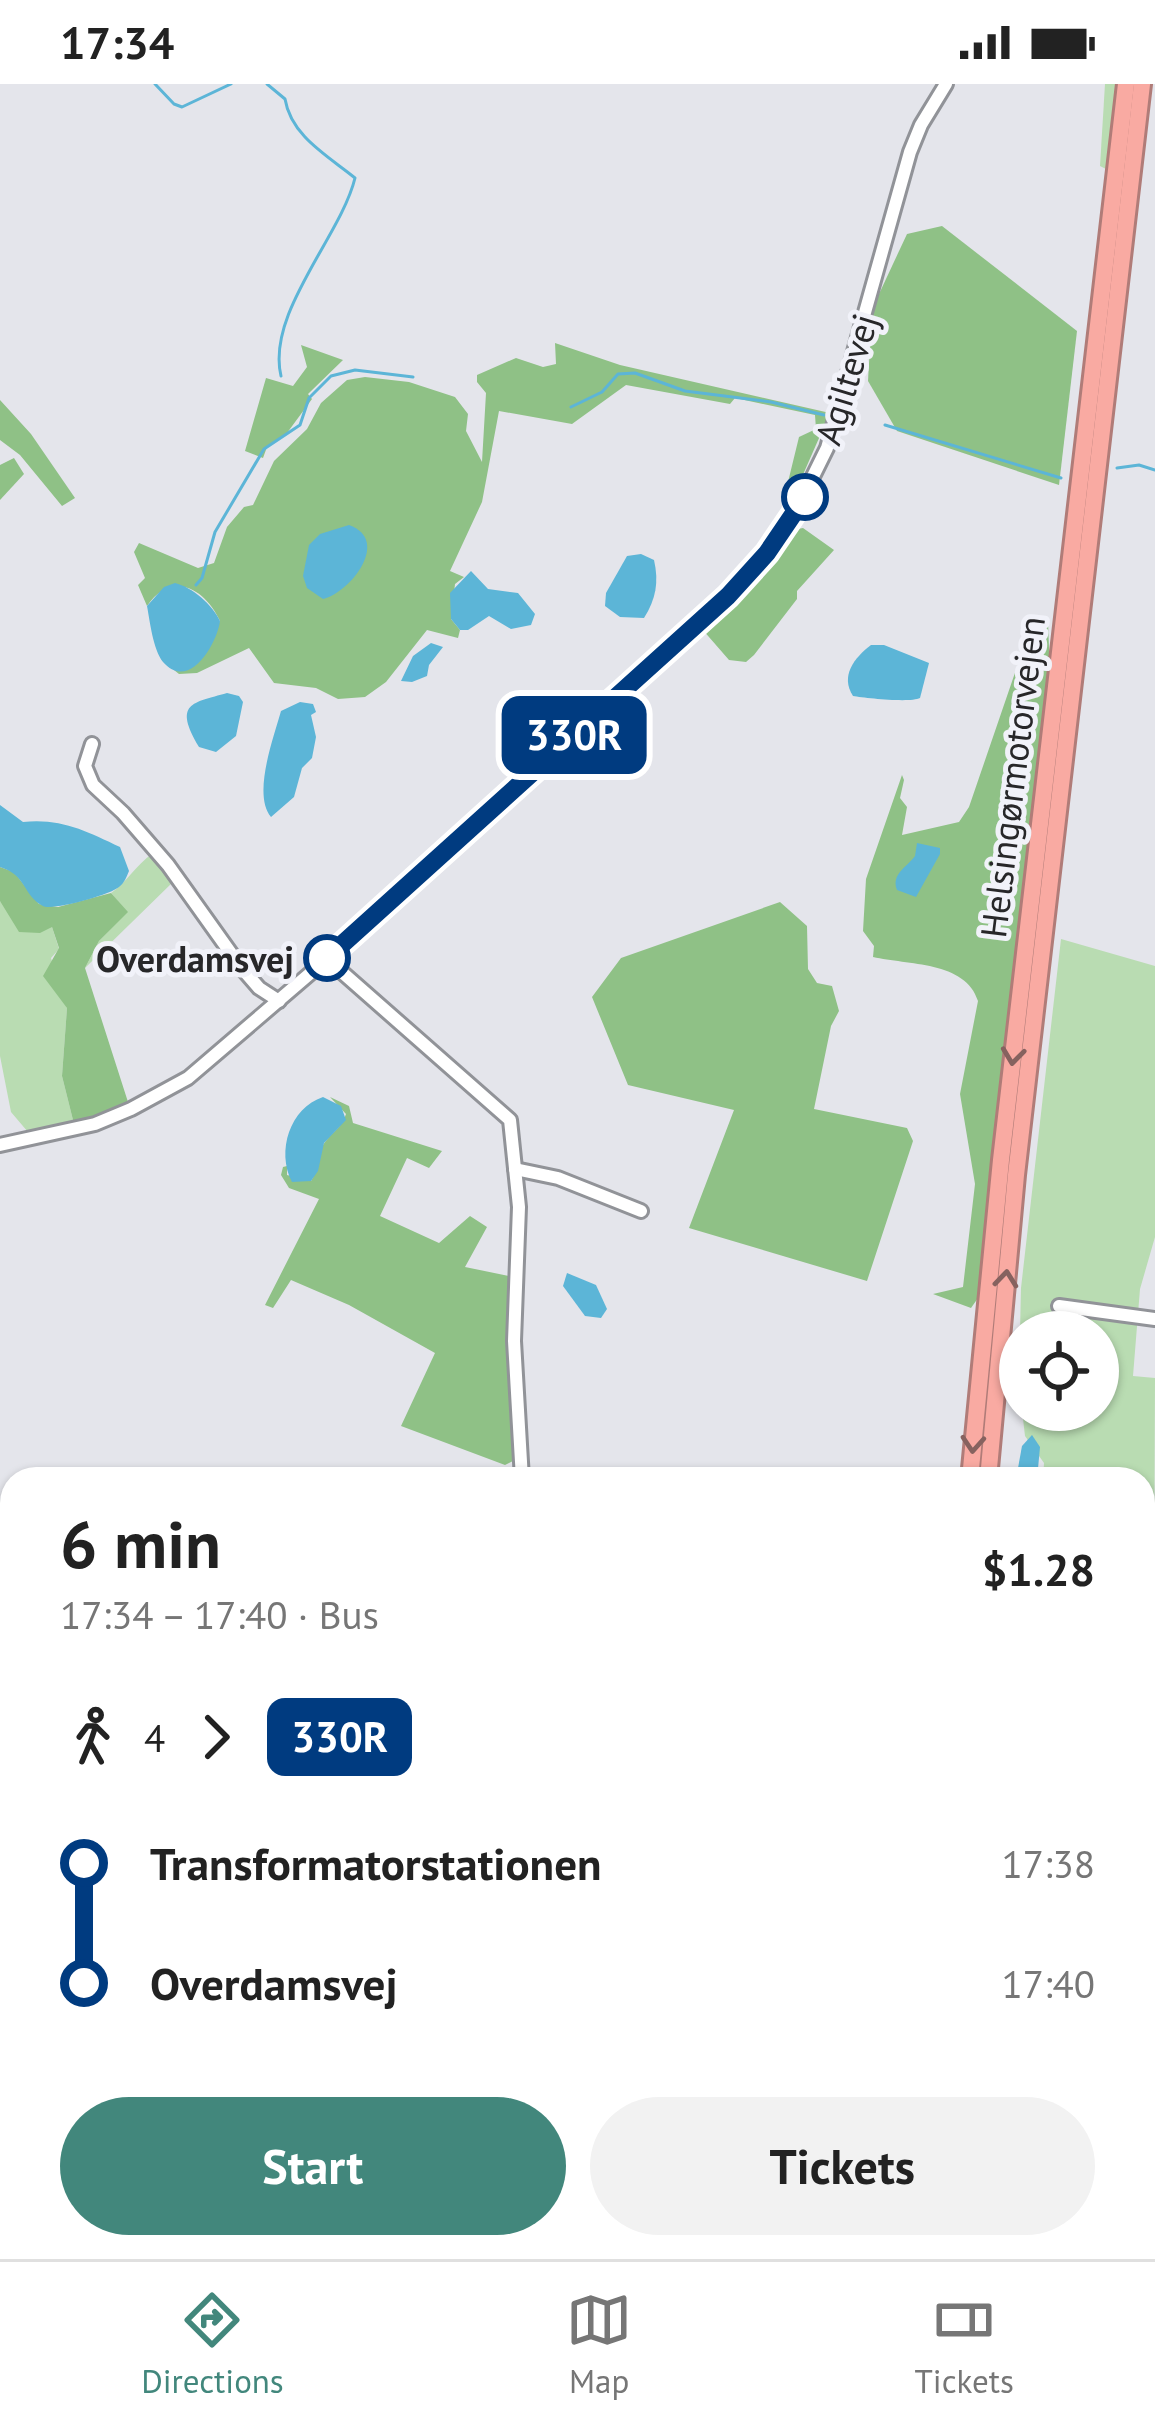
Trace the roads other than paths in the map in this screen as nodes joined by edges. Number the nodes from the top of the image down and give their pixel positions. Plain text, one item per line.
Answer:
1 (946, 84) edge
2 (1126, 84) edge
3 (1142, 84) edge
4 (92, 744) dead end
5 (327, 958) junction
6 (278, 1001) junction
7 (0, 1145) edge
8 (514, 1169) junction
9 (640, 1211) dead end
10 (1059, 1306) dead end
11 (1155, 1318) edge
12 (521, 1467) edge
13 (971, 1467) edge
14 (989, 1467) edge

1 - 5 street, Agiltevej
2 -> 13 highway, Helsingørmotorvejen
14 -> 3 highway, Helsingørmotorvejen
4 - 6 street
5 - 6 street, Agiltevej
5 - 8 street
6 - 7 street, Agiltevej
8 - 9 street
8 - 12 street
10 - 11 street

